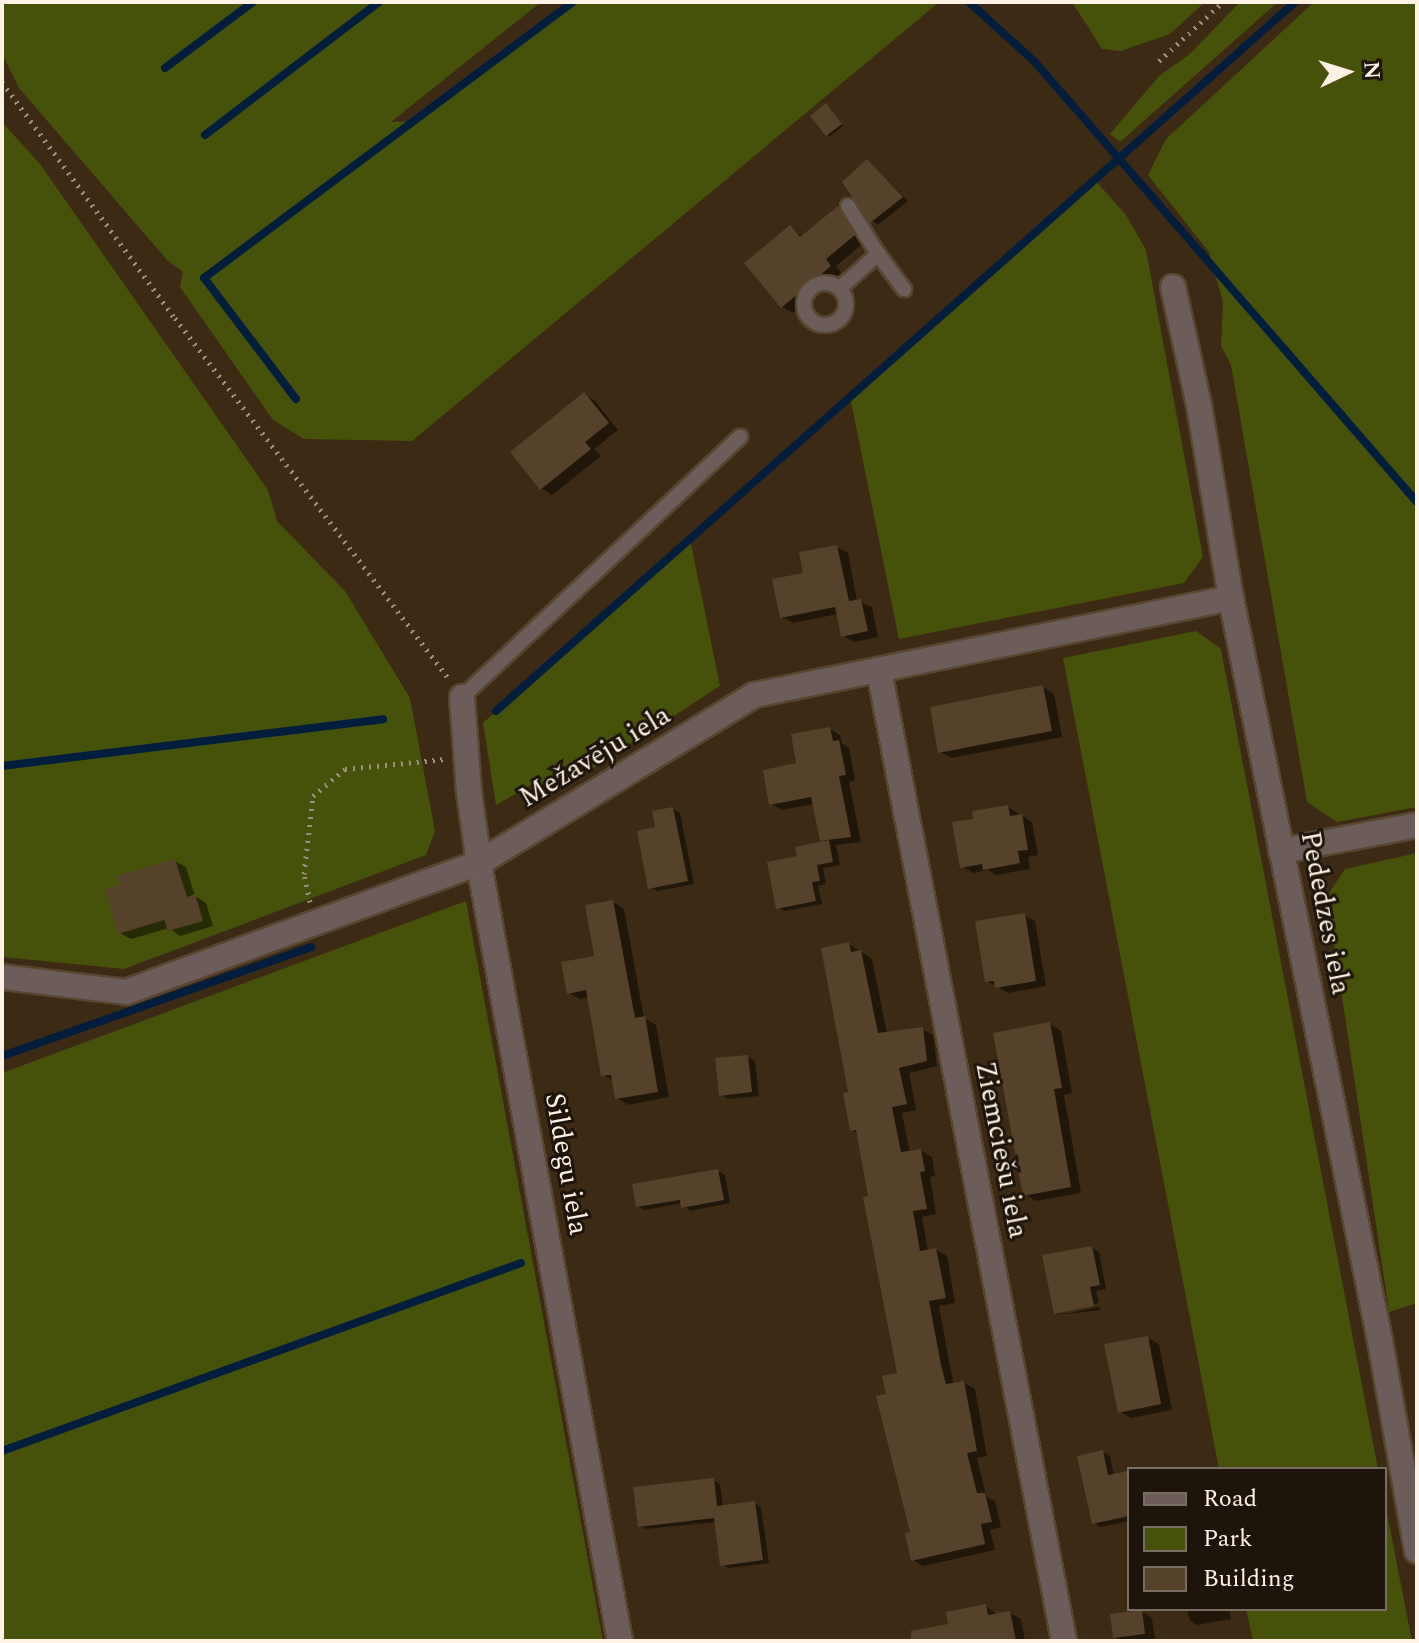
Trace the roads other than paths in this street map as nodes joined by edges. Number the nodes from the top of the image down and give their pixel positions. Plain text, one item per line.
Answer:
1 (848, 206) dead end
2 (878, 254) junction
3 (1173, 287) dead end
4 (840, 288) dead end
5 (904, 289) dead end
6 (740, 437) dead end
7 (1231, 598) junction
8 (879, 670) junction
9 (462, 697) joint
10 (1417, 825) edge
11 (1281, 851) junction
12 (479, 863) junction
13 (2, 977) edge
14 (1417, 1551) edge
15 (620, 1641) edge
16 (1064, 1641) edge

1 - 2 lane
2 - 4 lane
2 - 5 lane
3 - 7 street, Pededzes iela
6 - 9 lane
7 - 8 street, Mežavēju iela
7 - 11 street, Pededzes iela
8 - 12 street, Mežavēju iela
8 - 16 street, Ziemciešu iela
9 - 12 street, Sildegu iela
10 - 11 street
11 - 14 street, Pededzes iela
12 - 13 street, Mežavēju iela
12 - 15 street, Sildegu iela

